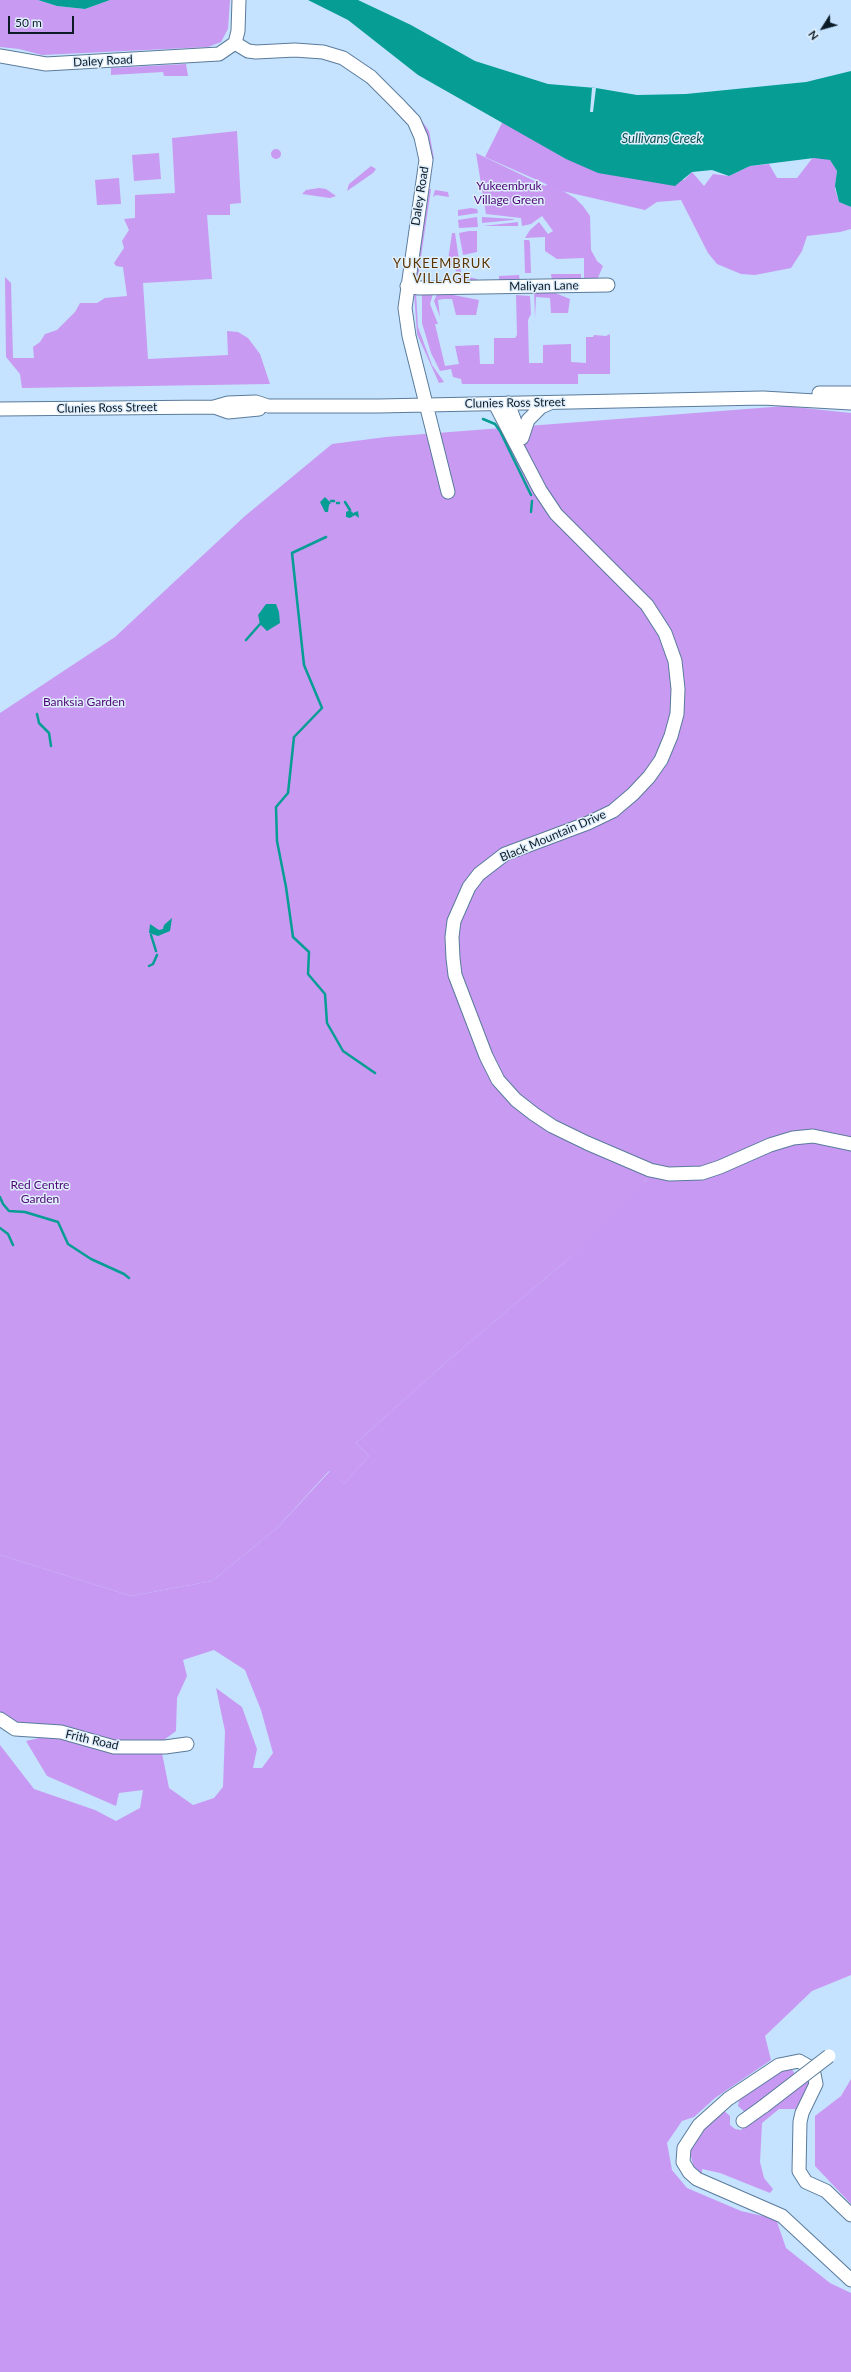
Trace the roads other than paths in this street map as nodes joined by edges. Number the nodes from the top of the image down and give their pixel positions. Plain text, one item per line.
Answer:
1 (239, 0) edge
2 (235, 43) junction
3 (0, 56) edge
4 (608, 285) dead end
5 (407, 286) junction
6 (851, 393) edge
7 (763, 398) junction
8 (552, 402) junction
9 (851, 403) edge
10 (501, 404) junction
11 (427, 405) junction
12 (0, 409) edge
13 (522, 445) junction
14 (448, 492) dead end
15 (851, 1144) edge
16 (0, 1719) edge
17 (187, 1744) dead end
18 (829, 2056) dead end
19 (743, 2121) dead end
20 (851, 2215) edge
21 (851, 2280) edge

1 - 2 street
2 - 3 street, Daley Road
2 - 5 street, Daley Road
4 - 5 street, Maliyan Lane
5 - 11 street, Daley Road
6 - 7 street, Clunies Ross Street
7 - 8 street, Clunies Ross Street
7 - 9 street, Clunies Ross Street
8 - 10 street, Clunies Ross Street
8 - 13 street
10 - 11 street, Clunies Ross Street
10 - 13 street, Black Mountain Drive
11 - 12 street, Clunies Ross Street
11 - 14 street, Daley Road
13 - 15 street, Black Mountain Drive
16 - 17 street, Frith Road
18 - 19 street, bridge
20 - 21 street

